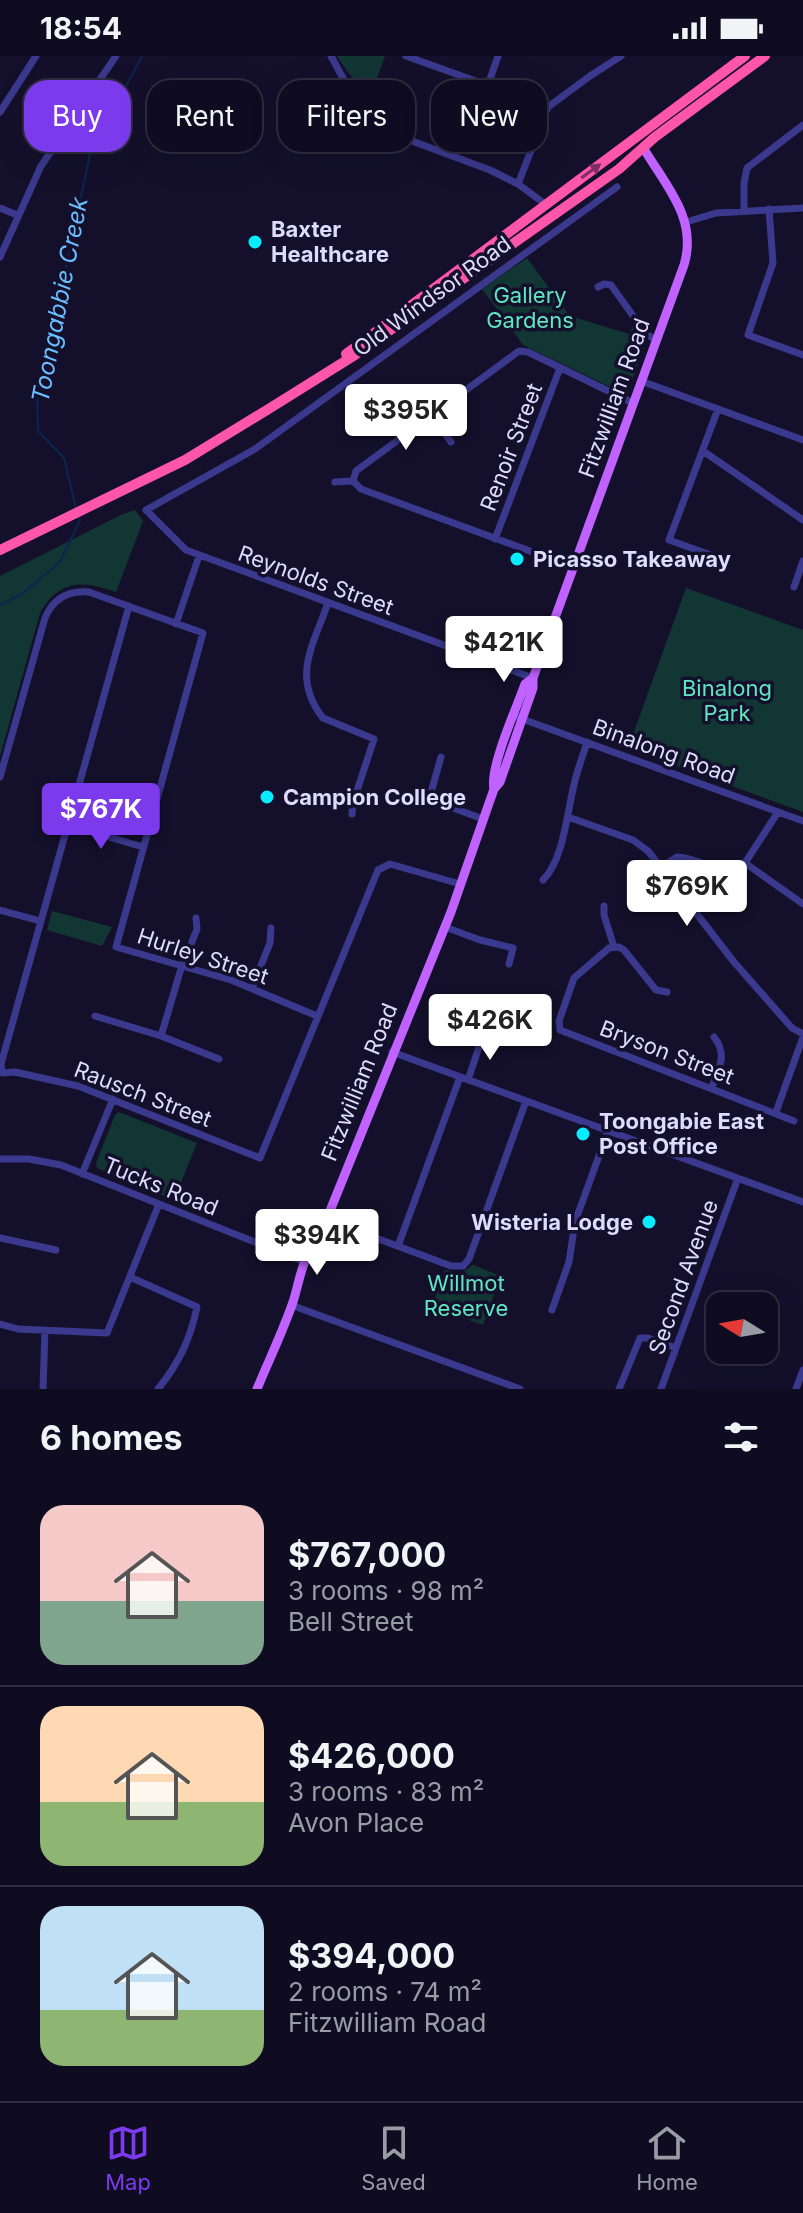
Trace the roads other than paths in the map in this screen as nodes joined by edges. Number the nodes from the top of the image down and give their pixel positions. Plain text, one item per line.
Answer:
1 (36, 56) edge
2 (116, 56) edge
3 (406, 56) edge
4 (498, 56) edge
5 (621, 56) edge
6 (745, 56) edge
7 (765, 56) edge
8 (331, 57) edge
9 (474, 80) edge
10 (490, 80) edge
11 (548, 107) joint
12 (0, 112) edge
13 (803, 125) edge
14 (637, 137) junction
15 (644, 149) junction
16 (518, 184) junction
17 (617, 187) dead end
18 (545, 204) junction
19 (0, 208) edge
20 (803, 208) edge
21 (769, 209) junction
22 (744, 211) junction
23 (17, 215) junction
24 (554, 215) junction
25 (686, 222) junction
26 (0, 257) edge
27 (598, 287) dead end
28 (656, 340) junction
29 (803, 355) edge
30 (560, 368) junction
31 (323, 373) junction
32 (641, 381) junction
33 (633, 403) junction
34 (718, 409) junction
35 (432, 415) junction
36 (803, 440) edge
37 (451, 442) dead end
38 (703, 451) junction
39 (353, 481) junction
40 (335, 482) dead end
41 (146, 510) joint
42 (803, 520) edge
43 (495, 539) junction
44 (0, 550) edge
45 (199, 556) junction
46 (719, 558) dead end
47 (803, 561) edge
48 (573, 567) junction
49 (794, 587) dead end
50 (328, 603) junction
51 (129, 606) junction
52 (176, 624) junction
53 (533, 678) junction
54 (518, 717) junction
55 (587, 742) junction
56 (441, 757) dead end
57 (0, 777) edge
58 (778, 812) junction
59 (352, 814) dead end
60 (568, 817) junction
61 (483, 819) junction
62 (803, 821) edge
63 (68, 825) junction
64 (143, 847) junction
65 (745, 863) junction
66 (660, 868) junction
67 (543, 880) dead end
68 (460, 884) junction
69 (803, 904) edge
70 (604, 906) dead end
71 (0, 910) edge
72 (196, 918) dead end
73 (40, 921) junction
74 (445, 927) junction
75 (271, 928) dead end
76 (614, 947) junction
77 (509, 964) dead end
78 (183, 965) junction
79 (252, 988) junction
80 (667, 992) dead end
81 (95, 1016) dead end
82 (317, 1016) junction
83 (483, 1035) dead end
84 (161, 1036) junction
85 (803, 1036) edge
86 (714, 1037) dead end
87 (392, 1052) junction
88 (219, 1059) dead end
89 (799, 1061) edge
90 (464, 1078) junction
91 (712, 1087) junction
92 (113, 1099) junction
93 (526, 1101) junction
94 (776, 1112) junction
95 (794, 1121) dead end
96 (608, 1131) junction
97 (0, 1159) edge
98 (82, 1174) junction
99 (738, 1178) junction
100 (803, 1202) edge
101 (159, 1204) junction
102 (325, 1219) junction
103 (0, 1238) edge
104 (398, 1246) junction
105 (56, 1250) dead end
106 (305, 1262) junction
107 (130, 1277) junction
108 (291, 1305) junction
109 (552, 1310) dead end
110 (0, 1324) edge
111 (45, 1330) junction
112 (676, 1348) junction
113 (803, 1370) edge
114 (43, 1389) edge
115 (158, 1389) edge
116 (257, 1389) edge
117 (520, 1389) edge
118 (619, 1389) edge
119 (661, 1389) edge
120 (796, 1389) edge

1 - 12 street
2 - 23 street
3 - 9 street
4 - 10 street
5 - 11 street
6 - 14 highway, Old Windsor Road
7 - 15 highway, Old Windsor Road
8 - 16 street
11 - 16 street
13 - 22 street
14 - 15 highway, Fitzwilliam Road
18 -> 14 highway, Old Windsor Road
15 - 24 highway, Old Windsor Road
15 - 25 main road, Fitzwilliam Road
16 - 18 street
17 - 41 street, Old Windsor Road
18 - 24 highway
18 - 31 highway, Old Windsor Road
19 - 23 street
20 - 21 street
21 - 22 street
21 - 29 street
22 - 25 street
23 - 26 street
24 - 31 highway, Old Windsor Road
25 - 28 main road, Fitzwilliam Road
27 - 28 street
28 - 32 main road, Fitzwilliam Road
30 - 33 street
30 - 35 street
30 - 43 street, Renoir Street
31 - 44 highway, Old Windsor Road
32 - 33 main road, Fitzwilliam Road
32 - 34 street
33 - 48 main road, Fitzwilliam Road
34 - 36 street
34 - 38 street
35 - 37 street
35 - 39 street
38 - 42 street
38 - 46 street
39 - 40 street
39 - 43 street
41 - 45 street, Reynolds Street
43 - 48 street
45 - 50 street, Reynolds Street
45 - 52 street
47 - 49 street
48 - 53 main road, Fitzwilliam Road
50 - 53 street, Reynolds Street
50 - 59 street
51 - 52 street, Hurley Street
51 - 57 street, Hurley Street
51 - 63 street, Rausch Street
52 - 64 street, Hurley Street
53 - 54 main road, Fitzwilliam Road
54 - 55 street, Binalong Road
54 - 61 main road, Fitzwilliam Road
55 - 58 street, Binalong Road
55 - 60 street
56 - 61 street
58 - 62 street, Binalong Road
58 - 65 street
60 - 66 street
60 - 67 street
61 - 68 main road, Fitzwilliam Road
63 - 64 street
63 - 73 street, Rausch Street
64 - 78 street, Hurley Street
65 - 66 street
65 - 69 street
66 - 85 street
68 - 74 main road, Fitzwilliam Road
68 - 82 street, Rausch Street
70 - 76 street
71 - 73 street
72 - 78 street
73 - 92 street, Rausch Street
74 - 77 street
74 - 87 main road, Fitzwilliam Road
75 - 79 street
76 - 80 street
76 - 91 street, Bryson Street
78 - 79 street, Hurley Street
78 - 84 street
79 - 82 street, Hurley Street
81 - 84 street
82 - 92 street, Rausch Street
83 - 90 street
84 - 88 street
85 - 89 street
86 - 91 street
87 - 90 street
87 - 102 main road, Fitzwilliam Road
89 - 94 street
90 - 93 street
90 - 104 street
91 - 94 street, Bryson Street
92 - 98 street
93 - 96 street
93 - 104 street
94 - 95 street, Bryson Street
96 - 99 street
96 - 109 street
97 - 98 street, Tucks Road
98 - 101 street, Tucks Road
99 - 100 street
99 - 112 street, Second Avenue
101 - 106 street, Tucks Road
101 - 107 street
102 - 104 street
102 - 106 main road, Fitzwilliam Road
103 - 105 street
106 - 108 main road, Fitzwilliam Road
107 - 111 street
107 - 115 street
108 - 116 main road, Fitzwilliam Road
108 - 117 street
110 - 111 street
111 - 114 street
112 - 118 street
112 - 119 street, Second Avenue
113 - 120 street

